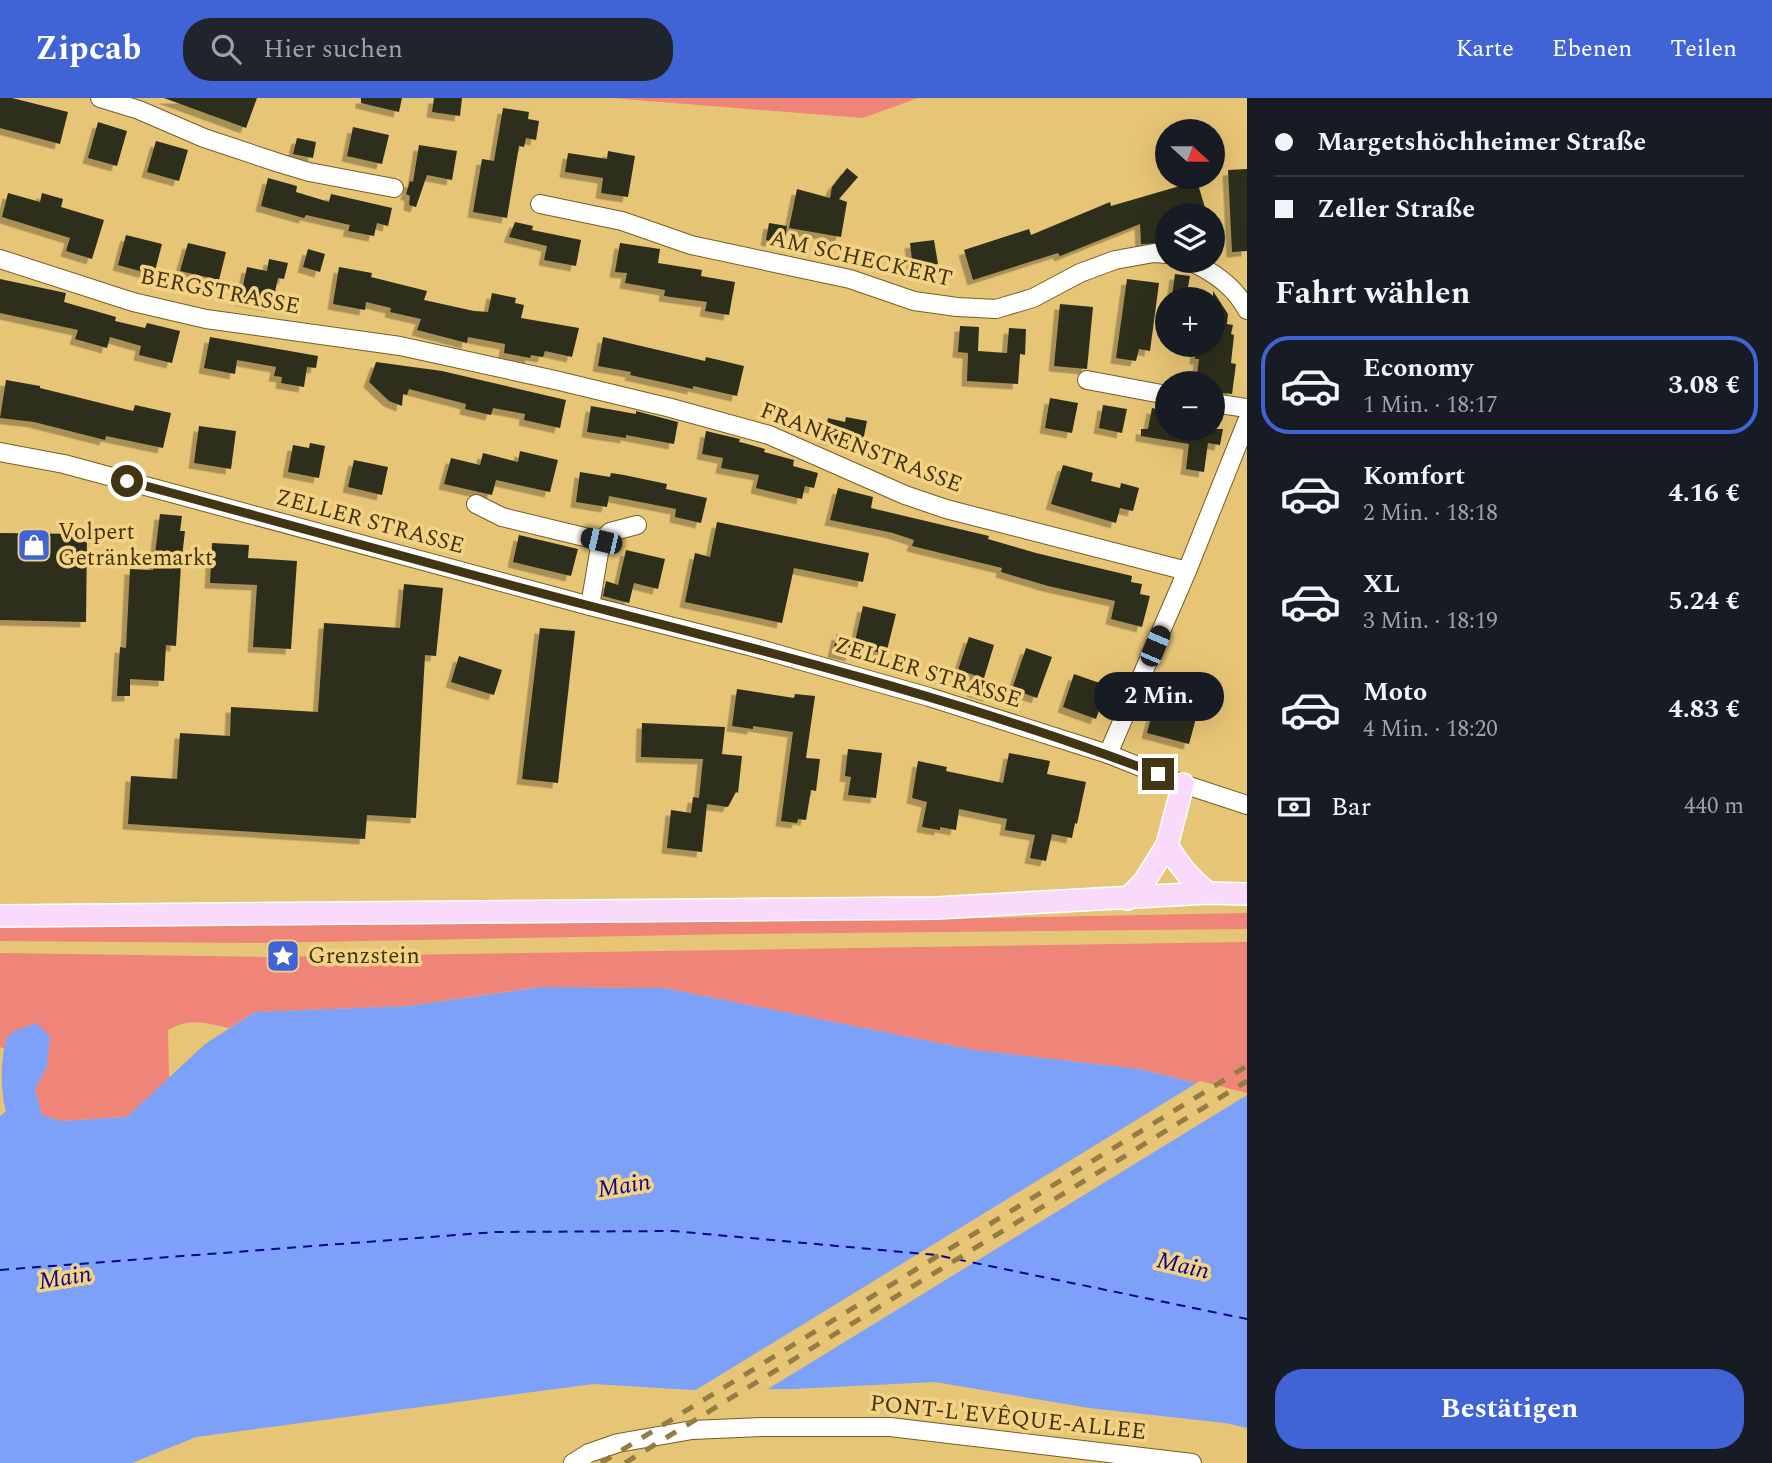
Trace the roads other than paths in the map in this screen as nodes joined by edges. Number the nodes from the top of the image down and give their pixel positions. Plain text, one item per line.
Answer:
1 (100, 98) edge
2 (394, 188) dead end
3 (540, 204) dead end
4 (1155, 253) edge
5 (0, 259) edge
6 (1211, 273) edge
7 (1247, 310) edge
8 (435, 354) joint
9 (1087, 380) dead end
10 (1155, 393) edge
11 (1225, 405) edge
12 (1247, 408) edge
13 (1247, 421) edge
14 (0, 452) edge
15 (476, 504) dead end
16 (637, 525) dead end
17 (601, 541) junction
18 (1187, 571) junction
19 (590, 606) junction
20 (1108, 754) junction
21 (1183, 784) junction
22 (1247, 805) edge
23 (1167, 845) junction
24 (1208, 893) junction
25 (1247, 894) edge
26 (1127, 899) junction
27 (0, 916) edge
28 (573, 1463) edge
29 (1192, 1463) edge

1 - 2 street
3 - 4 street, AM SCHECKERT
5 - 8 street, BERGSTRASSE
6 - 7 street
8 - 18 street, FRANKENSTRASSE
9 - 10 street
11 - 12 street
13 - 18 street
14 - 19 street, ZELLER STRASSE
15 - 17 street, ZELLER STRASSE
16 - 17 street
17 - 19 street
18 - 20 street
19 - 20 street, ZELLER STRASSE
20 - 21 street, ZELLER STRASSE
21 - 22 street, ZELLER STRASSE
21 - 23 main road
23 - 24 main road
23 - 26 main road
24 - 25 main road
24 - 26 main road
26 - 27 main road
28 - 29 street, PONT-L'EVÊQUE-ALLEE

